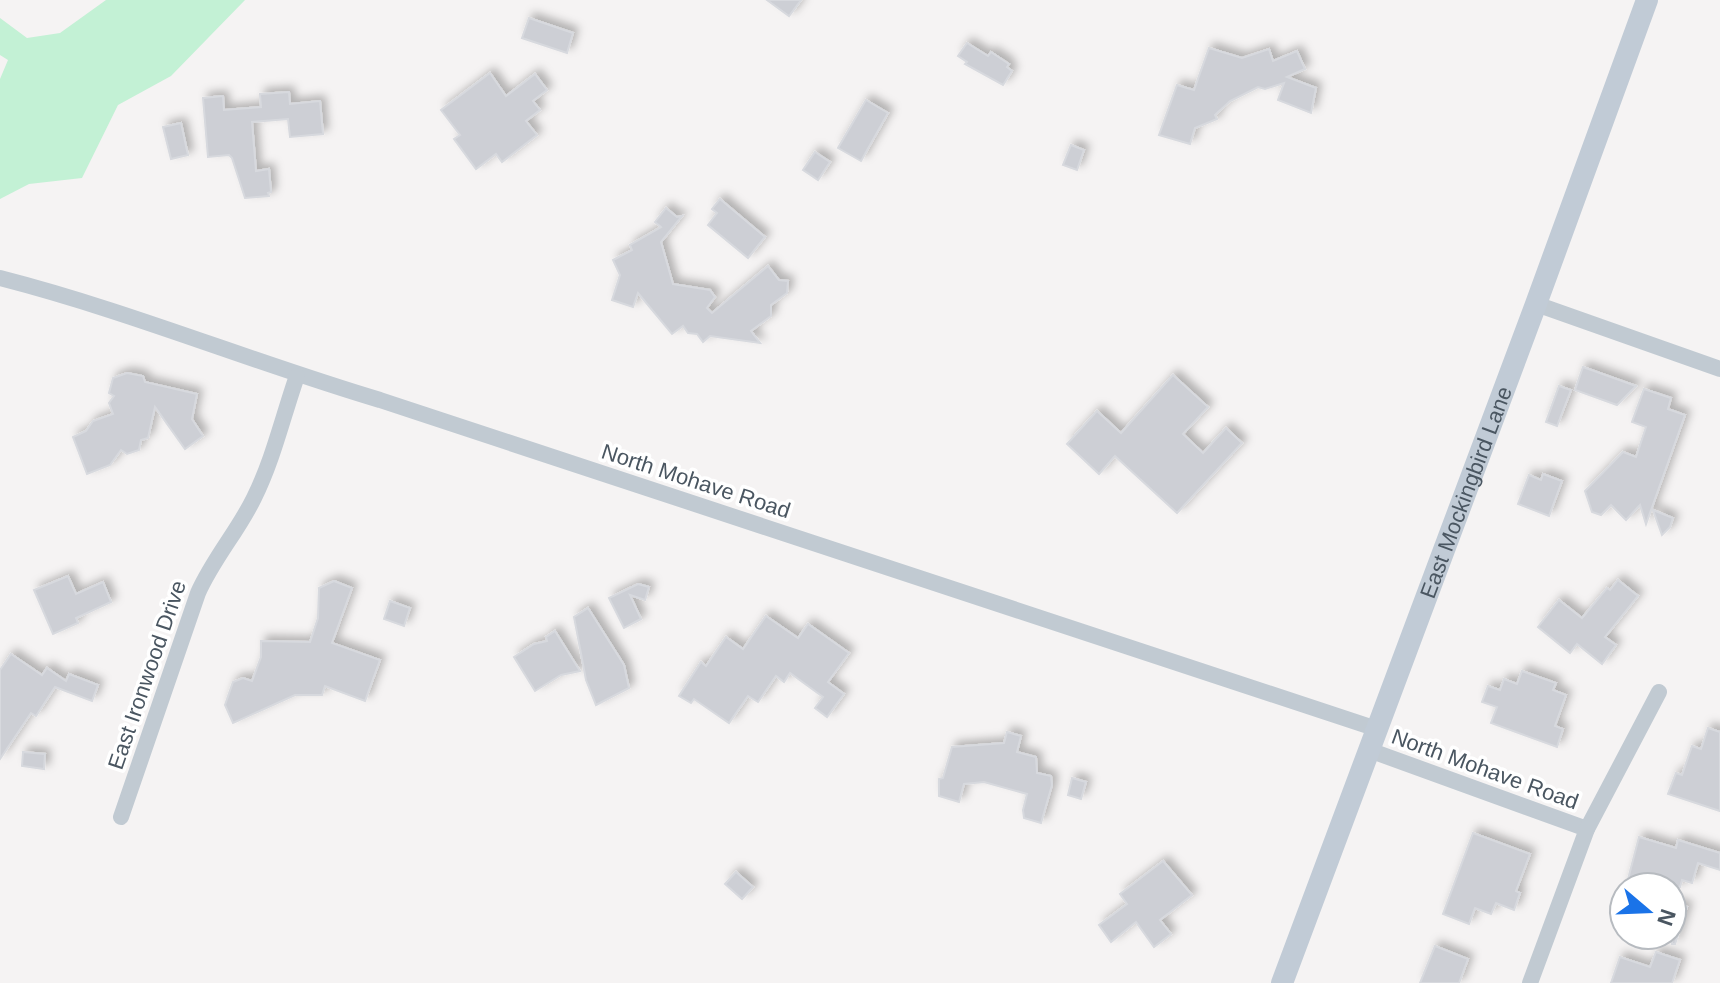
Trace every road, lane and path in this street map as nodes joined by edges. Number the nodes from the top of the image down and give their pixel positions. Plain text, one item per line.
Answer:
1 (1647, 0) edge
2 (0, 278) edge
3 (1536, 304) junction
4 (1720, 369) edge
5 (297, 376) junction
6 (1659, 692) dead end
7 (1373, 740) junction
8 (121, 817) dead end
9 (1587, 829) junction
10 (1282, 983) edge
11 (1530, 983) edge

1 - 3 street, East Mockingbird Lane
2 - 5 street, North Mohave Road
3 - 4 street
3 - 7 street, East Mockingbird Lane
5 - 7 street, North Mohave Road
5 - 8 street, East Ironwood Drive
6 - 9 street
7 - 9 street, North Mohave Road
7 - 10 street, East Mockingbird Lane
9 - 11 street

